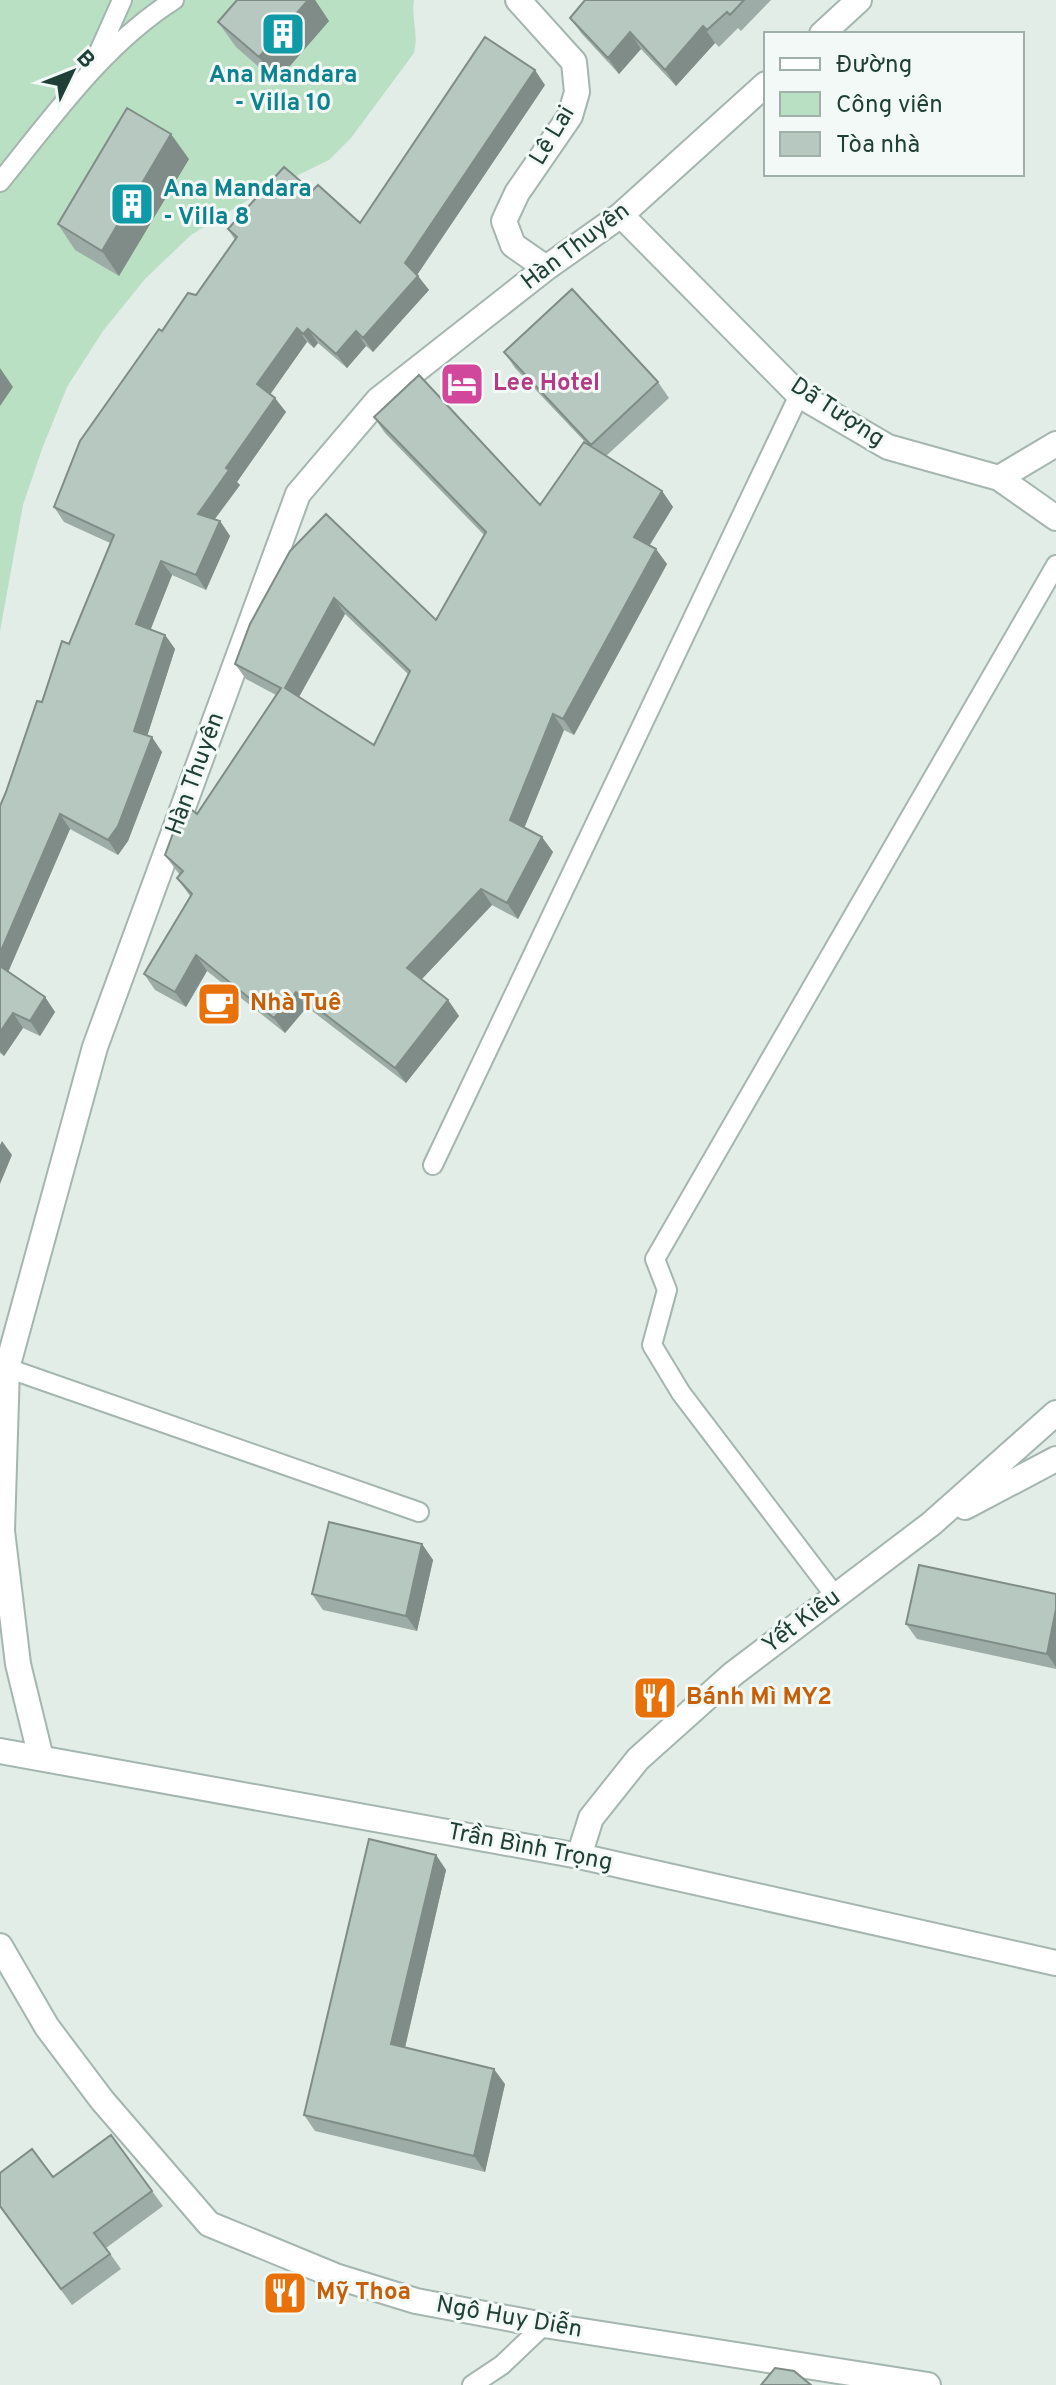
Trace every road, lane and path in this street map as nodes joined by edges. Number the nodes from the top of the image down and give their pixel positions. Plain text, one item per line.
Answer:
1 (122, 0) edge
2 (174, 0) edge
3 (518, 0) edge
4 (859, 0) edge
5 (824, 32) edge
6 (90, 72) junction
7 (764, 86) edge
8 (0, 182) edge
9 (621, 215) junction
10 (546, 268) junction
11 (799, 395) junction
12 (1056, 444) edge
13 (999, 478) junction
14 (1056, 518) edge
15 (1056, 565) edge
16 (433, 1165) dead end
17 (7, 1368) junction
18 (1056, 1413) edge
19 (1056, 1459) edge
20 (419, 1512) dead end
21 (931, 1524) junction
22 (836, 1597) junction
23 (0, 1751) edge
24 (41, 1758) junction
25 (579, 1856) junction
26 (0, 1946) edge
27 (1056, 1963) edge
28 (544, 2325) junction
29 (472, 2385) edge
30 (928, 2385) edge

1 - 6 lane
2 - 6 lane
3 - 10 street, Lê Lai
4 - 5 street
6 - 8 lane
7 - 9 street, Hàn Thuyên
9 - 10 street, Hàn Thuyên
9 - 11 street, Dã Tượng
10 - 17 street, Hàn Thuyên
11 - 13 street, Dã Tượng
11 - 16 lane
12 - 13 street
13 - 14 street, Dã Tượng
15 - 22 lane
17 - 20 lane
17 - 24 street, Hàn Thuyên
18 - 21 street, Yết Kiêu
19 - 21 street
21 - 22 street, Yết Kiêu
22 - 25 street, Yết Kiêu
23 - 24 street, Trần Bình Trọng
24 - 25 street, Trần Bình Trọng
25 - 27 street, Trần Bình Trọng
26 - 28 street, Ngô Huy Diễn
28 - 29 lane
28 - 30 street, Ngô Huy Diễn

